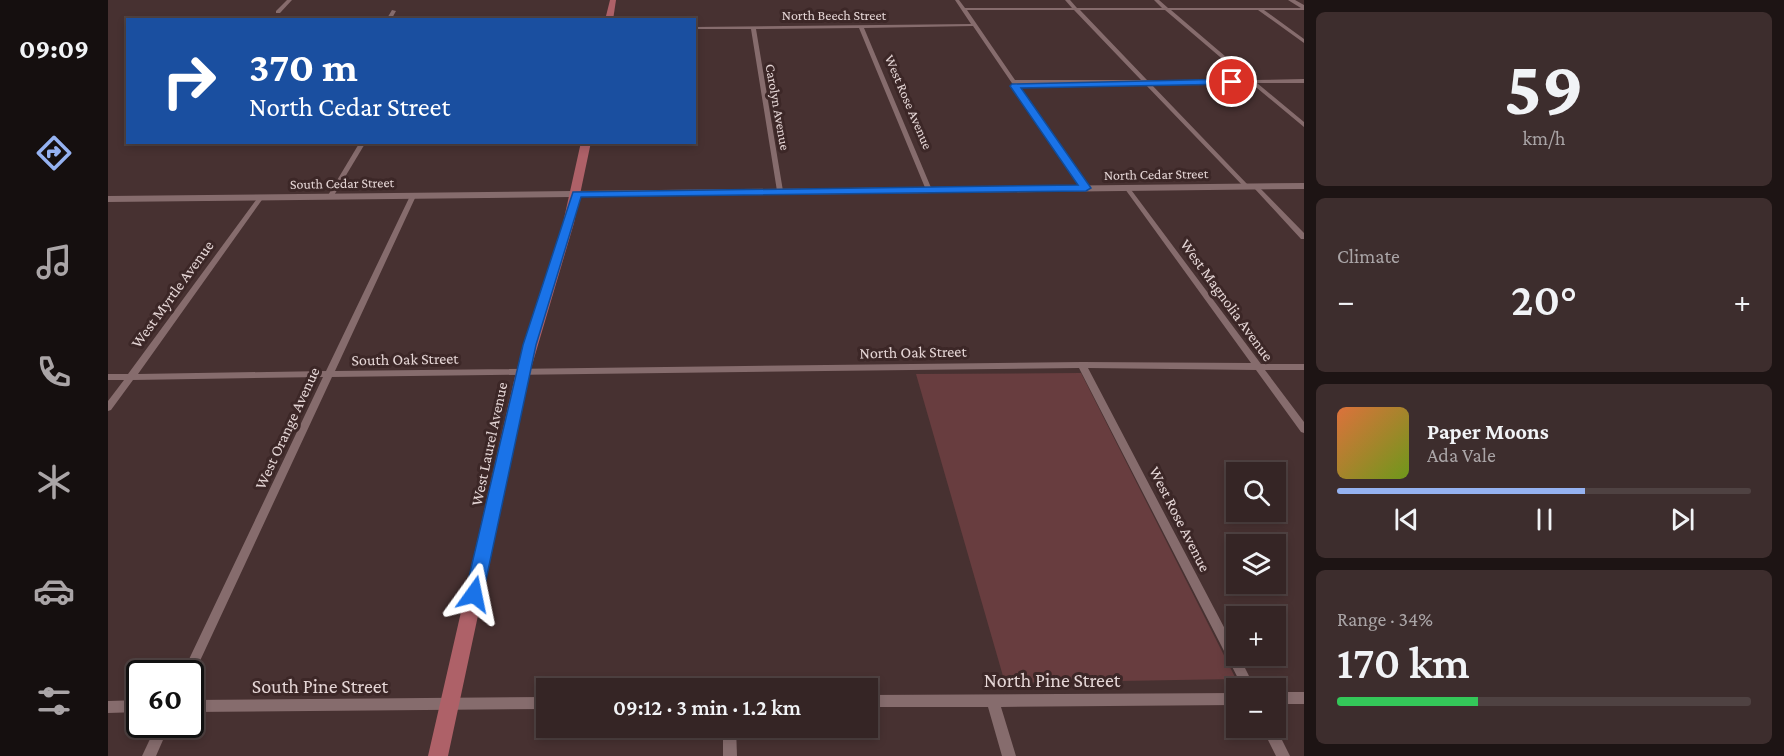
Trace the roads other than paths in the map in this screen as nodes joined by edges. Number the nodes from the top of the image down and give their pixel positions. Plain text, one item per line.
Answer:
1 (290, 0) edge
2 (613, 0) edge
3 (957, 0) edge
4 (1067, 0) edge
5 (1156, 0) edge
6 (1291, 0) edge
7 (964, 9) junction
8 (1259, 9) junction
9 (1304, 9) edge
10 (1076, 10) junction
11 (1167, 10) junction
12 (394, 11) dead end
13 (278, 12) dead end
14 (389, 18) edge
15 (609, 18) edge
16 (974, 25) junction
17 (861, 26) junction
18 (753, 27) junction
19 (696, 28) edge
20 (1304, 41) edge
21 (1304, 81) edge
22 (1252, 82) junction
23 (1146, 83) junction
24 (1013, 84) junction
25 (1304, 125) edge
26 (362, 144) edge
27 (586, 144) edge
28 (1304, 186) edge
29 (1251, 187) junction
30 (1086, 188) junction
31 (1127, 188) junction
32 (929, 190) junction
33 (780, 191) junction
34 (577, 194) junction
35 (413, 196) junction
36 (261, 197) junction
37 (330, 197) junction
38 (109, 199) edge
39 (1304, 237) edge
40 (1082, 365) junction
41 (1257, 366) junction
42 (1304, 367) edge
43 (523, 372) junction
44 (330, 374) junction
45 (108, 377) edge
46 (130, 377) junction
47 (108, 408) edge
48 (1304, 429) edge
49 (195, 660) edge
50 (1244, 678) edge
51 (1286, 698) edge
52 (1304, 698) edge
53 (1226, 699) edge
54 (993, 700) junction
55 (878, 701) edge
56 (536, 703) edge
57 (449, 705) junction
58 (126, 706) edge
59 (204, 706) edge
60 (108, 707) edge
61 (157, 738) edge
62 (730, 738) edge
63 (1274, 738) edge
64 (149, 756) edge
65 (438, 756) edge
66 (730, 756) edge
67 (1009, 756) edge
68 (1283, 756) edge

1 - 13 street
2 - 15 main road
3 - 7 street
4 - 10 street
5 - 11 street
6 - 9 street
7 - 10 street
7 - 16 street
8 - 9 street
8 - 11 street
8 - 20 street
10 - 11 street
10 - 23 street
11 - 22 street
12 - 14 street
16 - 17 street, North Beech Street
16 - 24 street
17 - 18 street, North Beech Street
17 - 32 street, West Rose Avenue
18 - 19 street, North Beech Street
18 - 33 street, Carolyn Avenue
21 - 22 street
22 - 23 street
22 - 25 street
23 - 24 street
23 - 29 street
24 - 30 street
26 - 37 street
27 - 34 main road, West Laurel Avenue
28 - 29 street, North Cedar Street
29 - 31 street, North Cedar Street
29 - 39 street
30 - 31 street, North Cedar Street
30 - 32 street, North Cedar Street
31 - 41 street, West Magnolia Avenue
32 - 33 street, North Cedar Street
33 - 34 street, North Cedar Street
34 - 35 street, South Cedar Street
34 - 43 main road, West Laurel Avenue
35 - 37 street, South Cedar Street
35 - 44 street, West Orange Avenue
36 - 37 street, South Cedar Street
36 - 38 street, South Cedar Street
36 - 46 street, West Myrtle Avenue
40 - 41 street, North Oak Street
40 - 43 street, North Oak Street
40 - 50 street, West Rose Avenue
41 - 42 street, North Oak Street
41 - 48 street, West Magnolia Avenue
43 - 44 street, South Oak Street
43 - 57 main road, West Laurel Avenue
44 - 46 street, South Oak Street
44 - 49 street, West Orange Avenue
45 - 46 street, South Oak Street
46 - 47 street, West Myrtle Avenue
51 - 52 street
53 - 54 street, North Pine Street
54 - 55 street, North Pine Street
54 - 67 street
56 - 57 street
57 - 59 street, South Pine Street
57 - 65 main road, West Laurel Avenue
58 - 60 street
61 - 64 street
62 - 66 street
63 - 68 street

